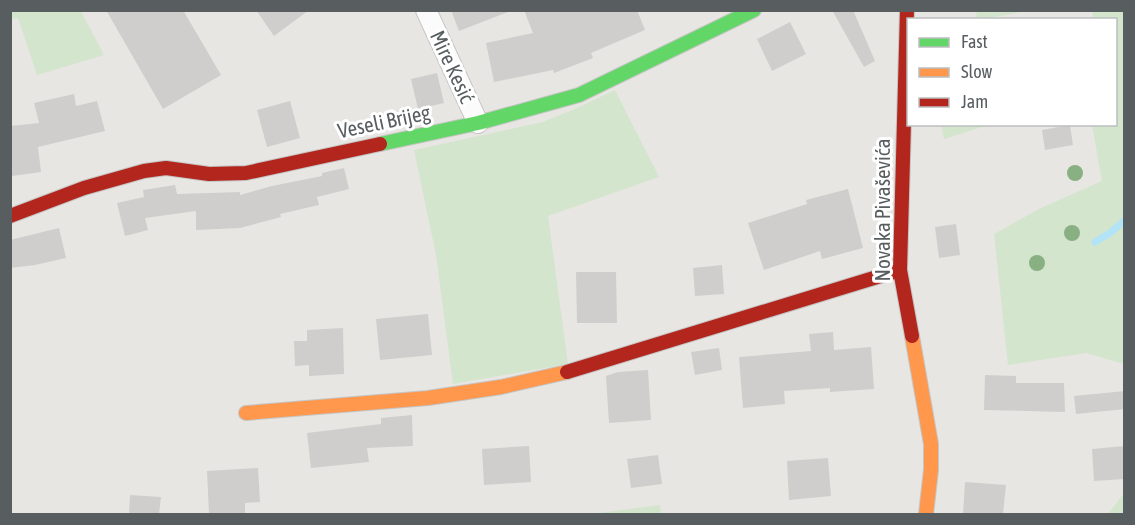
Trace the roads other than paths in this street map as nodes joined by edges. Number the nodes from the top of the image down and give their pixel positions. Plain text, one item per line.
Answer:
1 (426, 10) edge
2 (753, 10) edge
3 (907, 42) edge
4 (478, 123) junction
5 (10, 216) edge
6 (900, 270) junction
7 (246, 413) dead end
8 (926, 514) edge

1 - 4 street, Mire Kesić
2 - 4 street, Veseli Brijeg
3 - 6 street, Novaka Pivaševića
4 - 5 street, Veseli Brijeg
6 - 7 street
6 - 8 street, Novaka Pivaševića

